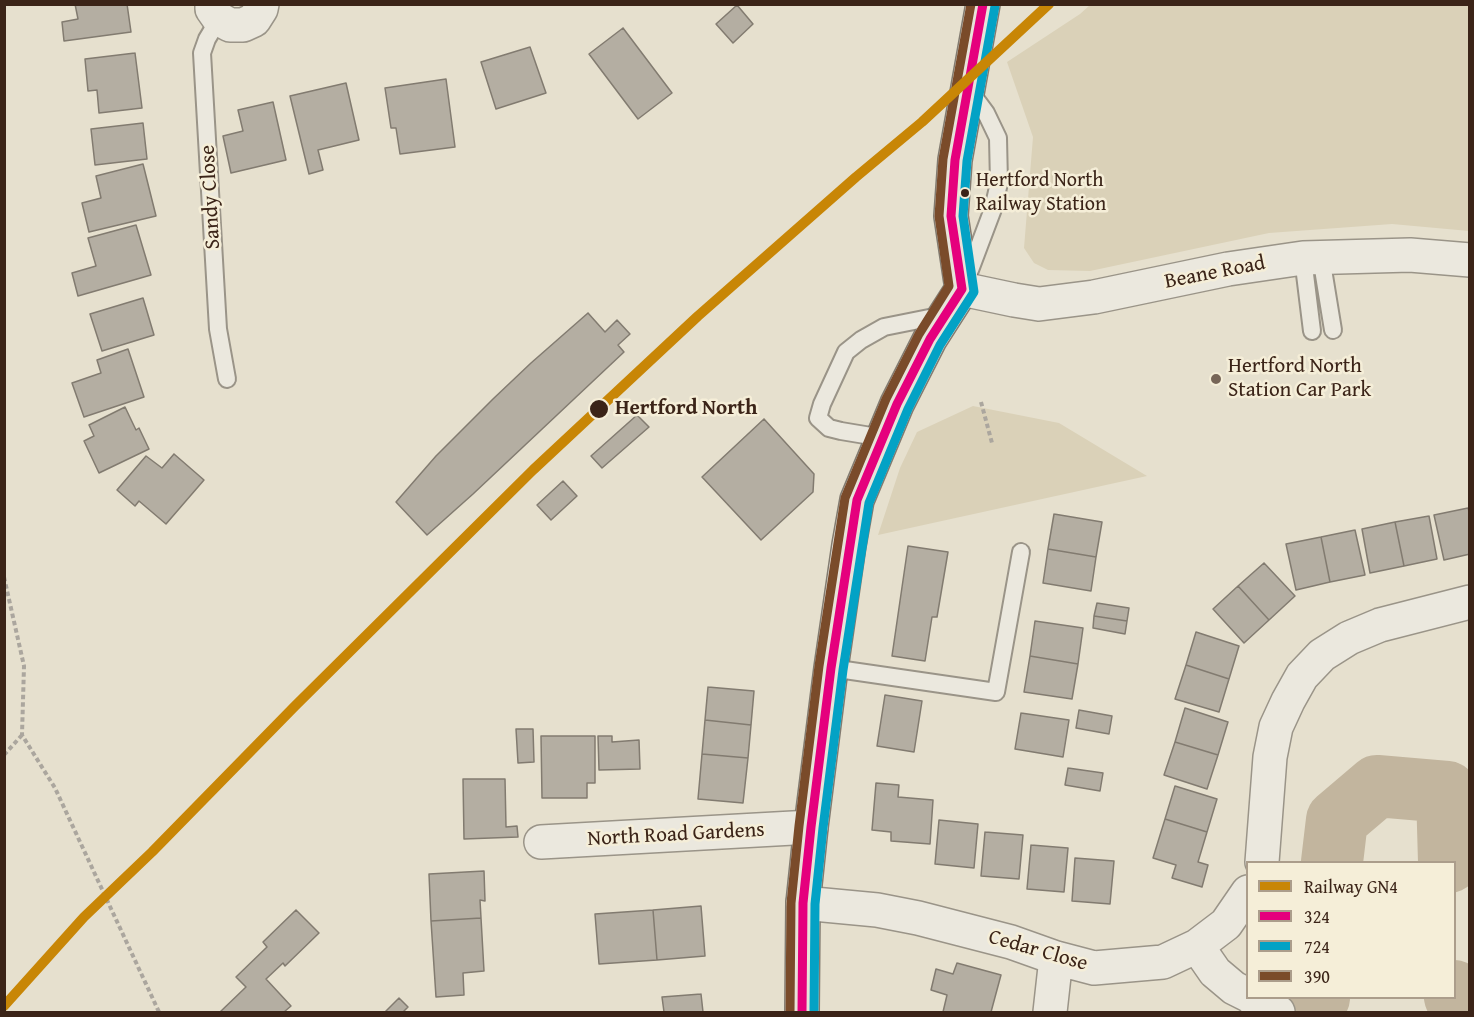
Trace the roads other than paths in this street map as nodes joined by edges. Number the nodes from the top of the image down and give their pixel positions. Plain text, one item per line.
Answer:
1 (262, 4) edge
2 (983, 4) edge
3 (215, 12) edge
4 (968, 89) junction
5 (1312, 258) junction
6 (1470, 260) edge
7 (954, 302) junction
8 (1333, 330) dead end
9 (1312, 331) dead end
10 (227, 379) dead end
11 (883, 438) junction
12 (1021, 552) dead end
13 (1470, 602) edge
14 (831, 668) junction
15 (811, 827) junction
16 (541, 842) dead end
17 (1262, 861) edge
18 (1246, 895) edge
19 (803, 903) junction
20 (1197, 946) junction
21 (1056, 958) junction
22 (1246, 994) edge
23 (802, 1012) edge
24 (1050, 1012) edge

1 - 3 street, Sandy Close
2 - 4 main road
3 - 10 lane, Sandy Close
4 - 7 main road
4 - 7 lane
5 - 6 street, Beane Road
5 - 7 street, Beane Road
5 - 8 lane
5 - 9 lane
7 - 11 main road
7 - 11 lane
11 - 14 main road
12 - 14 lane
13 - 17 street
14 - 15 main road
15 - 16 street, North Road Gardens
15 - 19 main road
18 - 20 street, Cedar Close
19 - 21 street, Cedar Close
19 - 23 main road
20 - 21 street, Cedar Close
20 - 22 street
21 - 24 street

